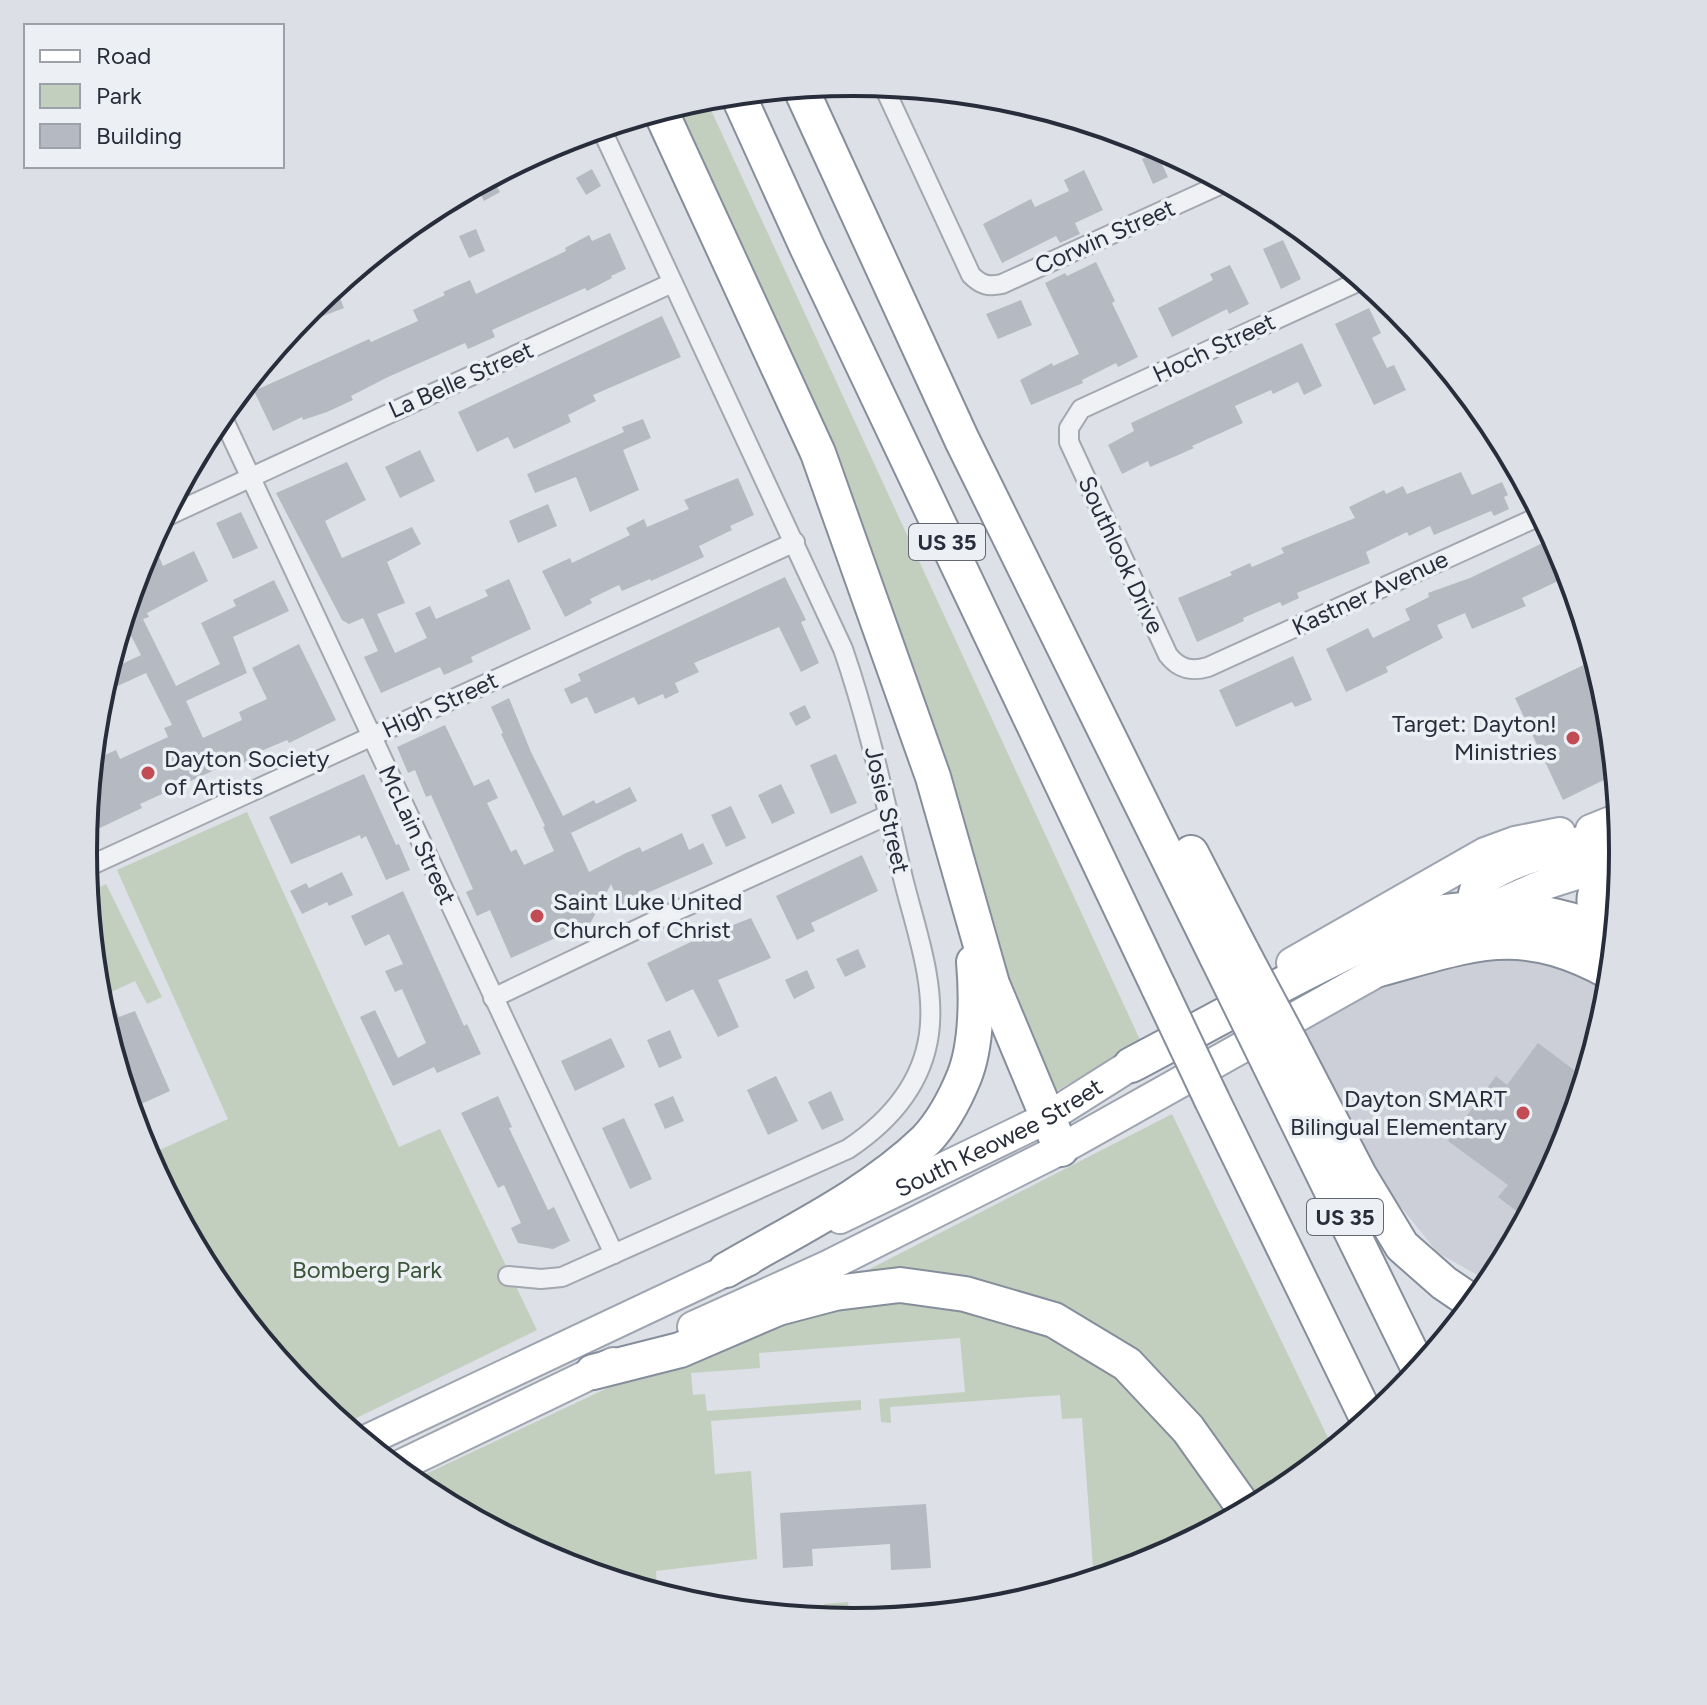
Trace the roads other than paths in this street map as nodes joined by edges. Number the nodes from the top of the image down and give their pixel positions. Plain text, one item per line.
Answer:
1 (889, 97) edge
2 (805, 98) edge
3 (742, 104) edge
4 (665, 120) edge
5 (605, 138) edge
6 (1214, 188) edge
7 (672, 283) junction
8 (1352, 284) edge
9 (1070, 423) joint
10 (227, 428) edge
11 (250, 477) junction
12 (179, 510) edge
13 (1533, 519) edge
14 (795, 542) junction
15 (1197, 671) joint
16 (371, 737) junction
17 (888, 815) junction
18 (1610, 849) edge
19 (1610, 850) edge
20 (1610, 855) edge
21 (97, 862) edge
22 (971, 910) junction
23 (1485, 911) junction
24 (1606, 928) edge
25 (1605, 936) edge
26 (1514, 940) junction
27 (1601, 967) edge
28 (1379, 969) junction
29 (493, 998) junction
30 (1280, 1054) junction
31 (1131, 1065) junction
32 (1054, 1134) junction
33 (1273, 1227) junction
34 (614, 1254) junction
35 (726, 1270) junction
36 (508, 1276) dead end
37 (1465, 1297) edge
38 (1415, 1359) edge
39 (593, 1372) junction
40 (1363, 1410) edge
41 (1354, 1419) edge
42 (374, 1437) edge
43 (406, 1463) edge
44 (1240, 1503) edge

1 - 6 street, Corwin Street
2 - 30 highway, US 35, bridge
3 - 33 highway, US 35, bridge
4 - 22 highway
5 - 7 street, Josie Street
7 - 11 street, La Belle Street
7 - 14 street, Josie Street
8 - 9 street, Hoch Street
9 - 15 street, Southlook Drive
10 - 11 street, McLain Street
11 - 12 street, La Belle Street
11 - 16 street, McLain Street
13 - 15 street, Kastner Avenue
14 - 16 street, High Street
14 - 17 street, Josie Street
16 - 21 street, High Street
16 - 29 street, McLain Street
17 - 29 street
17 - 34 street, Josie Street
18 - 31 main road, South Keowee Street
19 - 23 highway
20 - 24 highway
22 - 32 highway
22 - 35 highway
23 - 25 highway
23 - 26 highway
23 - 28 main road, South Keowee Street
23 - 31 highway
26 - 27 highway
26 - 28 highway
28 - 32 main road, South Keowee Street
29 - 34 street, McLain Street
30 - 37 highway
30 - 38 highway, US 35
31 - 32 main road, South Keowee Street
32 - 35 main road, South Keowee Street
32 - 39 main road, South Keowee Street
33 - 40 highway, US 35
33 - 41 highway
34 - 36 street, Josie Street
35 - 42 main road, South Keowee Street
39 - 43 main road, South Keowee Street
39 - 44 highway

